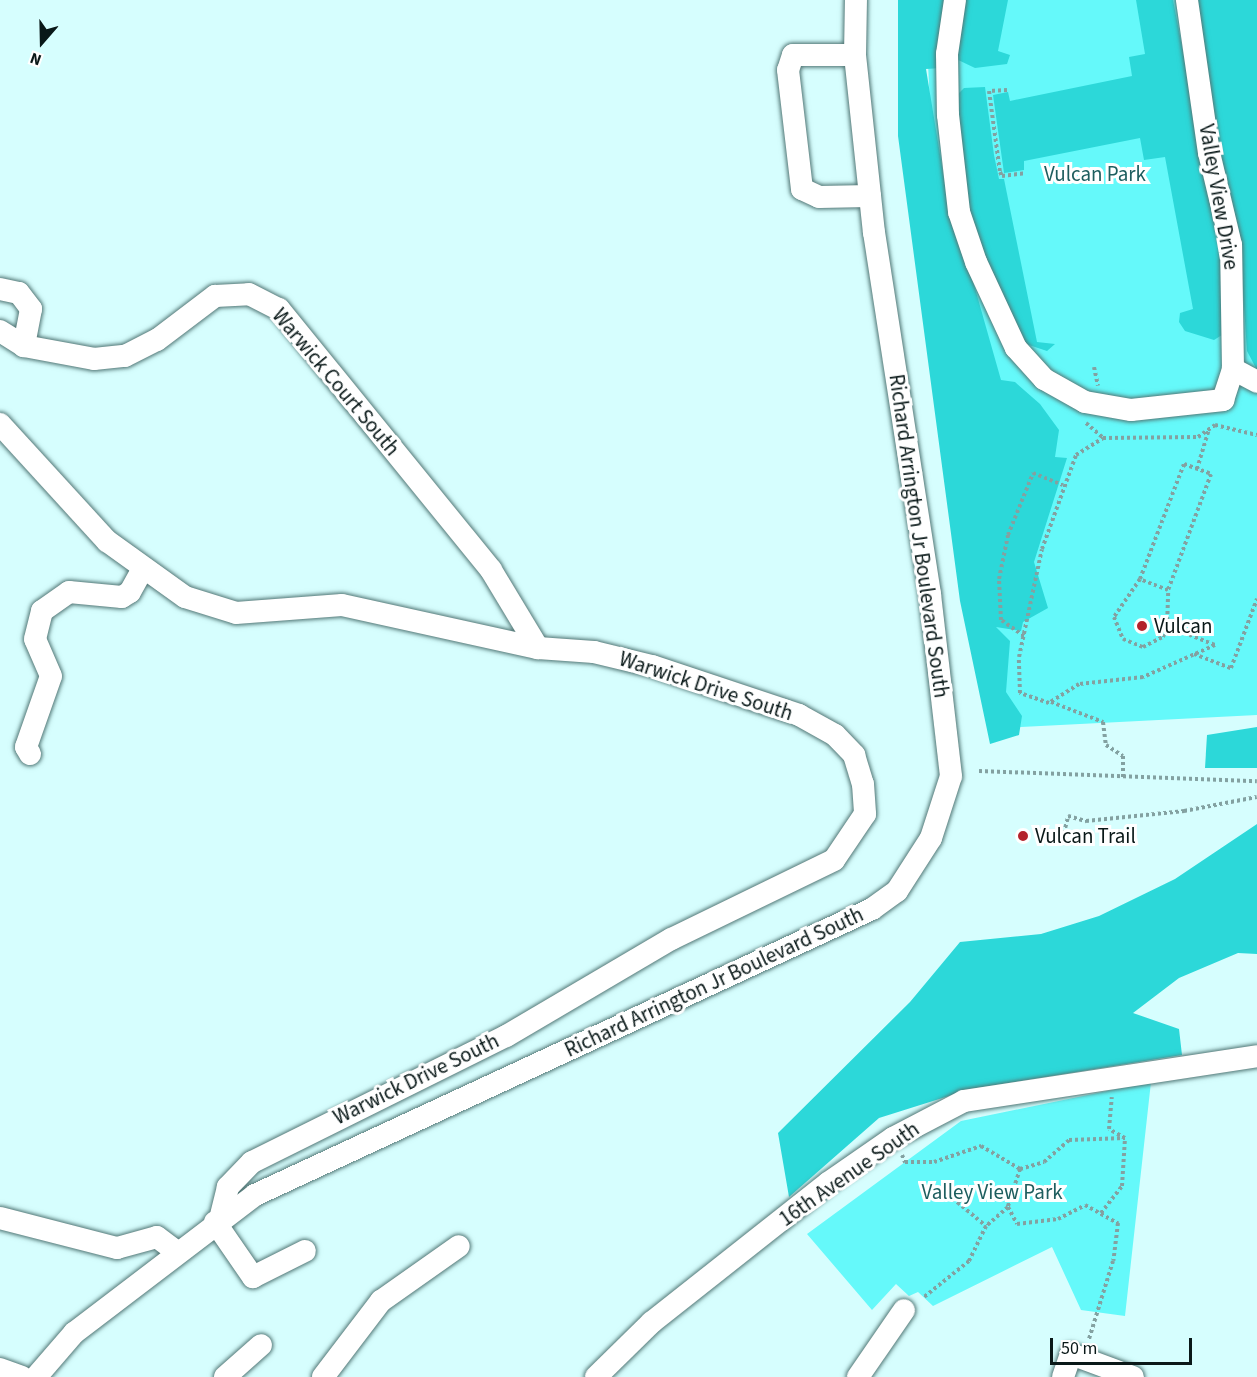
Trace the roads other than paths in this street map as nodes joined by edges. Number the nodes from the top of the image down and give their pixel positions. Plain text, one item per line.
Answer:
1 (856, 0) edge
2 (955, 0) edge
3 (1187, 0) edge
4 (855, 55) junction
5 (870, 196) junction
6 (9, 291) edge
7 (0, 331) edge
8 (24, 346) junction
9 (1233, 369) junction
10 (1257, 382) edge
11 (0, 424) edge
12 (143, 569) junction
13 (538, 648) junction
14 (30, 754) dead end
15 (1257, 1056) edge
16 (0, 1218) edge
17 (218, 1219) junction
18 (459, 1246) dead end
19 (177, 1251) junction
20 (305, 1251) dead end
21 (904, 1310) dead end
22 (261, 1344) dead end
23 (0, 1369) edge
24 (22, 1377) edge
25 (36, 1377) edge
26 (225, 1377) edge
27 (323, 1377) edge
28 (596, 1377) edge
29 (858, 1377) edge
30 (1063, 1377) edge
31 (1133, 1377) edge

1 - 4 street, Richard Arrington Jr Boulevard South
2 - 9 street
3 - 9 street, Valley View Drive
4 - 5 street, Richard Arrington Jr Boulevard South
4 - 5 street
5 - 17 street, Richard Arrington Jr Boulevard South
6 - 8 street
7 - 8 street
8 - 13 street, Warwick Court South
9 - 10 street
11 - 12 street, Warwick Drive South
12 - 13 street, Warwick Drive South
12 - 14 street
13 - 17 street, Warwick Drive South
15 - 28 street, 16th Avenue South
16 - 19 street
17 - 19 street, Richard Arrington Jr Boulevard South
17 - 20 street
18 - 27 street
19 - 25 street, Richard Arrington Jr Boulevard South
21 - 29 street
22 - 26 street
23 - 24 street
30 - 31 street

